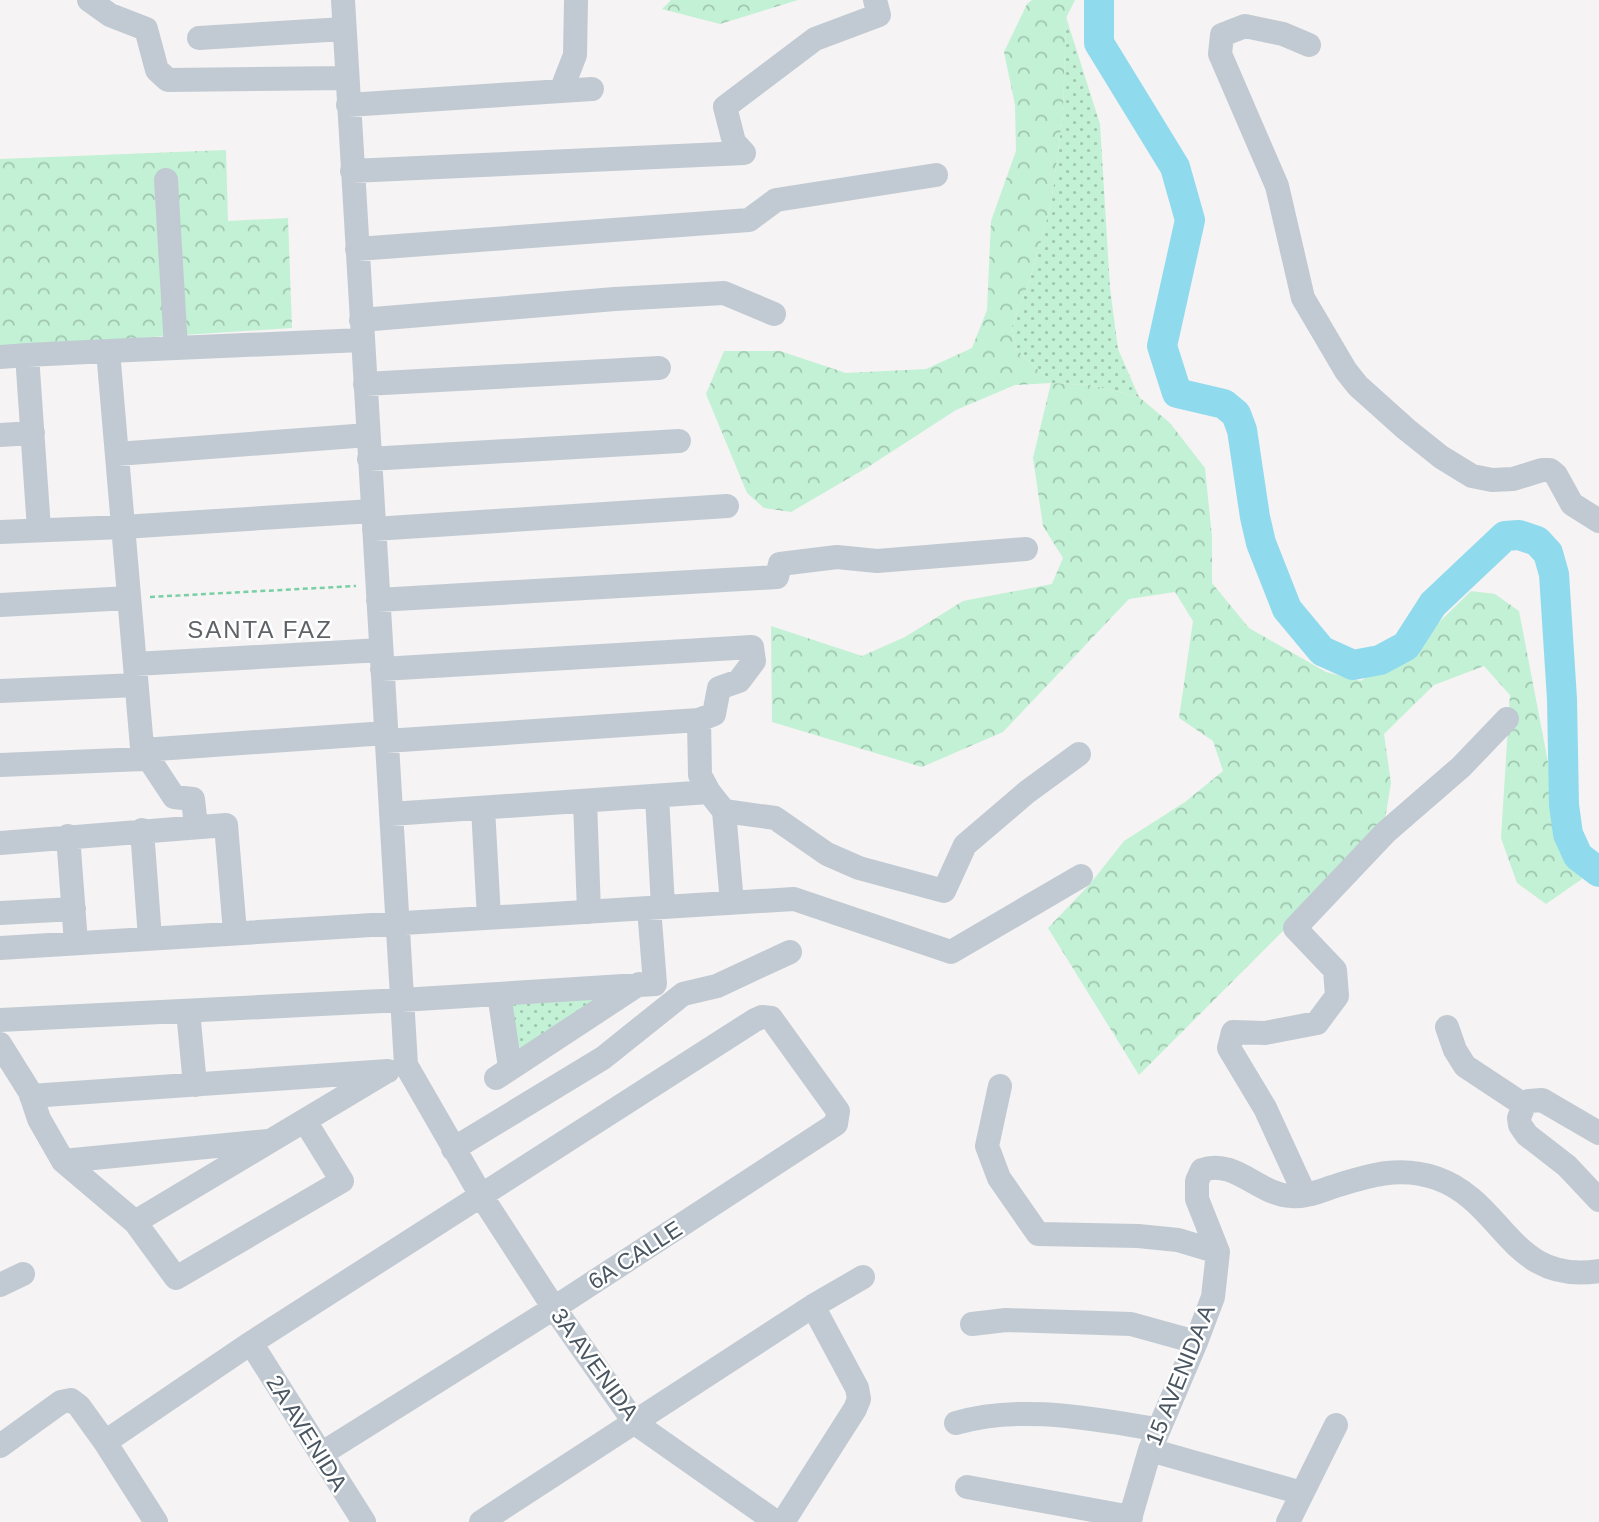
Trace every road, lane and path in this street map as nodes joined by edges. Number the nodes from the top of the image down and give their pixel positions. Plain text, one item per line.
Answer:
1 (89, 0) edge
2 (343, 0) edge
3 (576, 0) edge
4 (875, 0) edge
5 (344, 29) junction
6 (199, 38) dead end
7 (1309, 45) dead end
8 (347, 78) junction
9 (592, 89) dead end
10 (561, 91) junction
11 (348, 105) junction
12 (352, 171) junction
13 (936, 175) dead end
14 (166, 180) dead end
15 (357, 249) junction
16 (774, 314) dead end
17 (362, 330) junction
18 (176, 348) junction
19 (108, 351) junction
20 (27, 355) junction
21 (0, 357) edge
22 (659, 368) dead end
23 (365, 384) junction
24 (33, 433) junction
25 (0, 435) edge
26 (680, 441) dead end
27 (369, 447) junction
28 (117, 454) junction
29 (727, 506) dead end
30 (373, 520) junction
31 (1599, 521) edge
32 (123, 527) junction
33 (39, 529) junction
34 (0, 531) edge
35 (1026, 550) dead end
36 (377, 592) junction
37 (129, 598) junction
38 (0, 605) edge
39 (381, 659) junction
40 (136, 674) junction
41 (0, 691) edge
42 (1507, 719) dead end
43 (699, 720) junction
44 (386, 737) junction
45 (143, 750) junction
46 (1079, 754) dead end
47 (0, 765) edge
48 (657, 796) junction
49 (585, 801) junction
50 (716, 801) junction
51 (483, 808) junction
52 (391, 814) junction
53 (197, 827) junction
54 (142, 830) junction
55 (68, 836) junction
56 (0, 843) edge
57 (1081, 876) dead end
58 (732, 903) junction
59 (656, 908) junction
60 (74, 909) junction
61 (589, 912) junction
62 (0, 914) edge
63 (489, 918) junction
64 (397, 923) junction
65 (235, 933) junction
66 (150, 938) junction
67 (76, 943) junction
68 (0, 948) edge
69 (790, 951) dead end
70 (640, 983) junction
71 (499, 994) junction
72 (402, 1000) junction
73 (188, 1012) junction
74 (0, 1020) edge
75 (1447, 1027) dead end
76 (0, 1044) edge
77 (405, 1052) junction
78 (388, 1071) junction
79 (195, 1085) junction
80 (1000, 1086) dead end
81 (31, 1096) junction
82 (1524, 1105) junction
83 (304, 1121) junction
84 (1599, 1133) edge
85 (274, 1140) junction
86 (453, 1149) junction
87 (63, 1161) junction
88 (1305, 1195) junction
89 (482, 1197) junction
90 (1599, 1200) edge
91 (135, 1223) junction
92 (1218, 1252) junction
93 (1599, 1271) edge
94 (23, 1273) dead end
95 (863, 1278) dead end
96 (0, 1285) edge
97 (813, 1306) junction
98 (554, 1308) junction
99 (972, 1324) dead end
100 (1196, 1342) junction
101 (251, 1343) junction
102 (635, 1423) junction
103 (956, 1423) dead end
104 (1336, 1425) dead end
105 (1154, 1439) junction
106 (104, 1442) junction
107 (0, 1446) edge
108 (321, 1454) junction
109 (967, 1487) dead end
110 (1303, 1493) junction
111 (1130, 1519) edge
112 (770, 1520) edge
113 (156, 1522) edge
114 (364, 1522) edge
115 (481, 1522) edge
116 (1288, 1522) edge

1 - 8 street
2 - 5 street, 3A AVENIDA
3 - 10 street
4 - 12 street
5 - 6 street
5 - 8 street, 3A AVENIDA
7 - 31 street
8 - 11 street, 3A AVENIDA
9 - 10 street
10 - 11 street
11 - 12 street, 3A AVENIDA
12 - 15 street, 3A AVENIDA
13 - 15 street
14 - 18 street
15 - 17 street, 3A AVENIDA
16 - 17 street
17 - 18 street
17 - 23 street, 3A AVENIDA
18 - 19 street
19 - 20 street
19 - 28 street
20 - 21 street
20 - 24 street
22 - 23 street
23 - 27 street, 3A AVENIDA
24 - 25 street
24 - 33 street
26 - 27 street
27 - 28 street
27 - 30 street, 3A AVENIDA
28 - 32 street
29 - 30 street
30 - 32 street
30 - 36 street, 3A AVENIDA
32 - 33 street
32 - 37 street
33 - 34 street
35 - 36 street
36 - 37 path
36 - 39 street, 3A AVENIDA
37 - 38 street
37 - 40 street
39 - 40 street
39 - 43 street
39 - 44 street, 3A AVENIDA
40 - 41 street
40 - 45 street
42 - 88 street
43 - 44 street
43 - 50 street
44 - 45 street
44 - 52 street, 3A AVENIDA
45 - 47 street
45 - 53 street
46 - 50 street
48 - 49 street
48 - 50 street
48 - 59 street
49 - 51 street
49 - 61 street
50 - 58 street
51 - 52 street
51 - 63 street
52 - 64 street, 3A AVENIDA
53 - 54 street
53 - 65 street
54 - 55 street
54 - 66 street
55 - 56 street
55 - 60 street
57 - 58 street
58 - 59 street
59 - 61 street
59 - 70 street
60 - 62 street
60 - 67 street
61 - 63 street
63 - 64 street
64 - 65 street
64 - 72 street, 3A AVENIDA
65 - 66 street
66 - 67 street
67 - 68 street
69 - 86 street
70 - 71 street
70 - 71 street
71 - 72 street
72 - 73 street
72 - 77 street, 3A AVENIDA
73 - 74 street
73 - 79 street
75 - 82 street
76 - 81 street
77 - 78 street
77 - 86 street, 3A AVENIDA
78 - 79 street
78 - 83 street
79 - 81 street
80 - 92 street
81 - 87 street
82 - 84 street
82 - 90 street
83 - 85 street
83 - 91 street
85 - 87 street
85 - 91 street
86 - 89 street, 3A AVENIDA
87 - 91 street
88 - 92 street, 15 AVENIDA A
88 - 93 street, 15 AVENIDA A
89 - 98 street, 3A AVENIDA
89 - 98 street, 6A CALLE
89 - 101 street
92 - 100 street, 15 AVENIDA A
94 - 96 street
95 - 97 street
97 - 102 street
97 - 112 street
98 - 102 street, 3A AVENIDA
98 - 108 street, 6A CALLE
99 - 100 street
100 - 105 street, 15 AVENIDA A
101 - 106 street
101 - 108 street, 2A AVENIDA
102 - 112 street, 3A AVENIDA
102 - 115 street
103 - 105 street
104 - 110 street
105 - 110 street
105 - 111 street, 15 AVENIDA A
106 - 107 street
106 - 113 street
108 - 114 street, 2A AVENIDA
109 - 111 street
110 - 116 street

